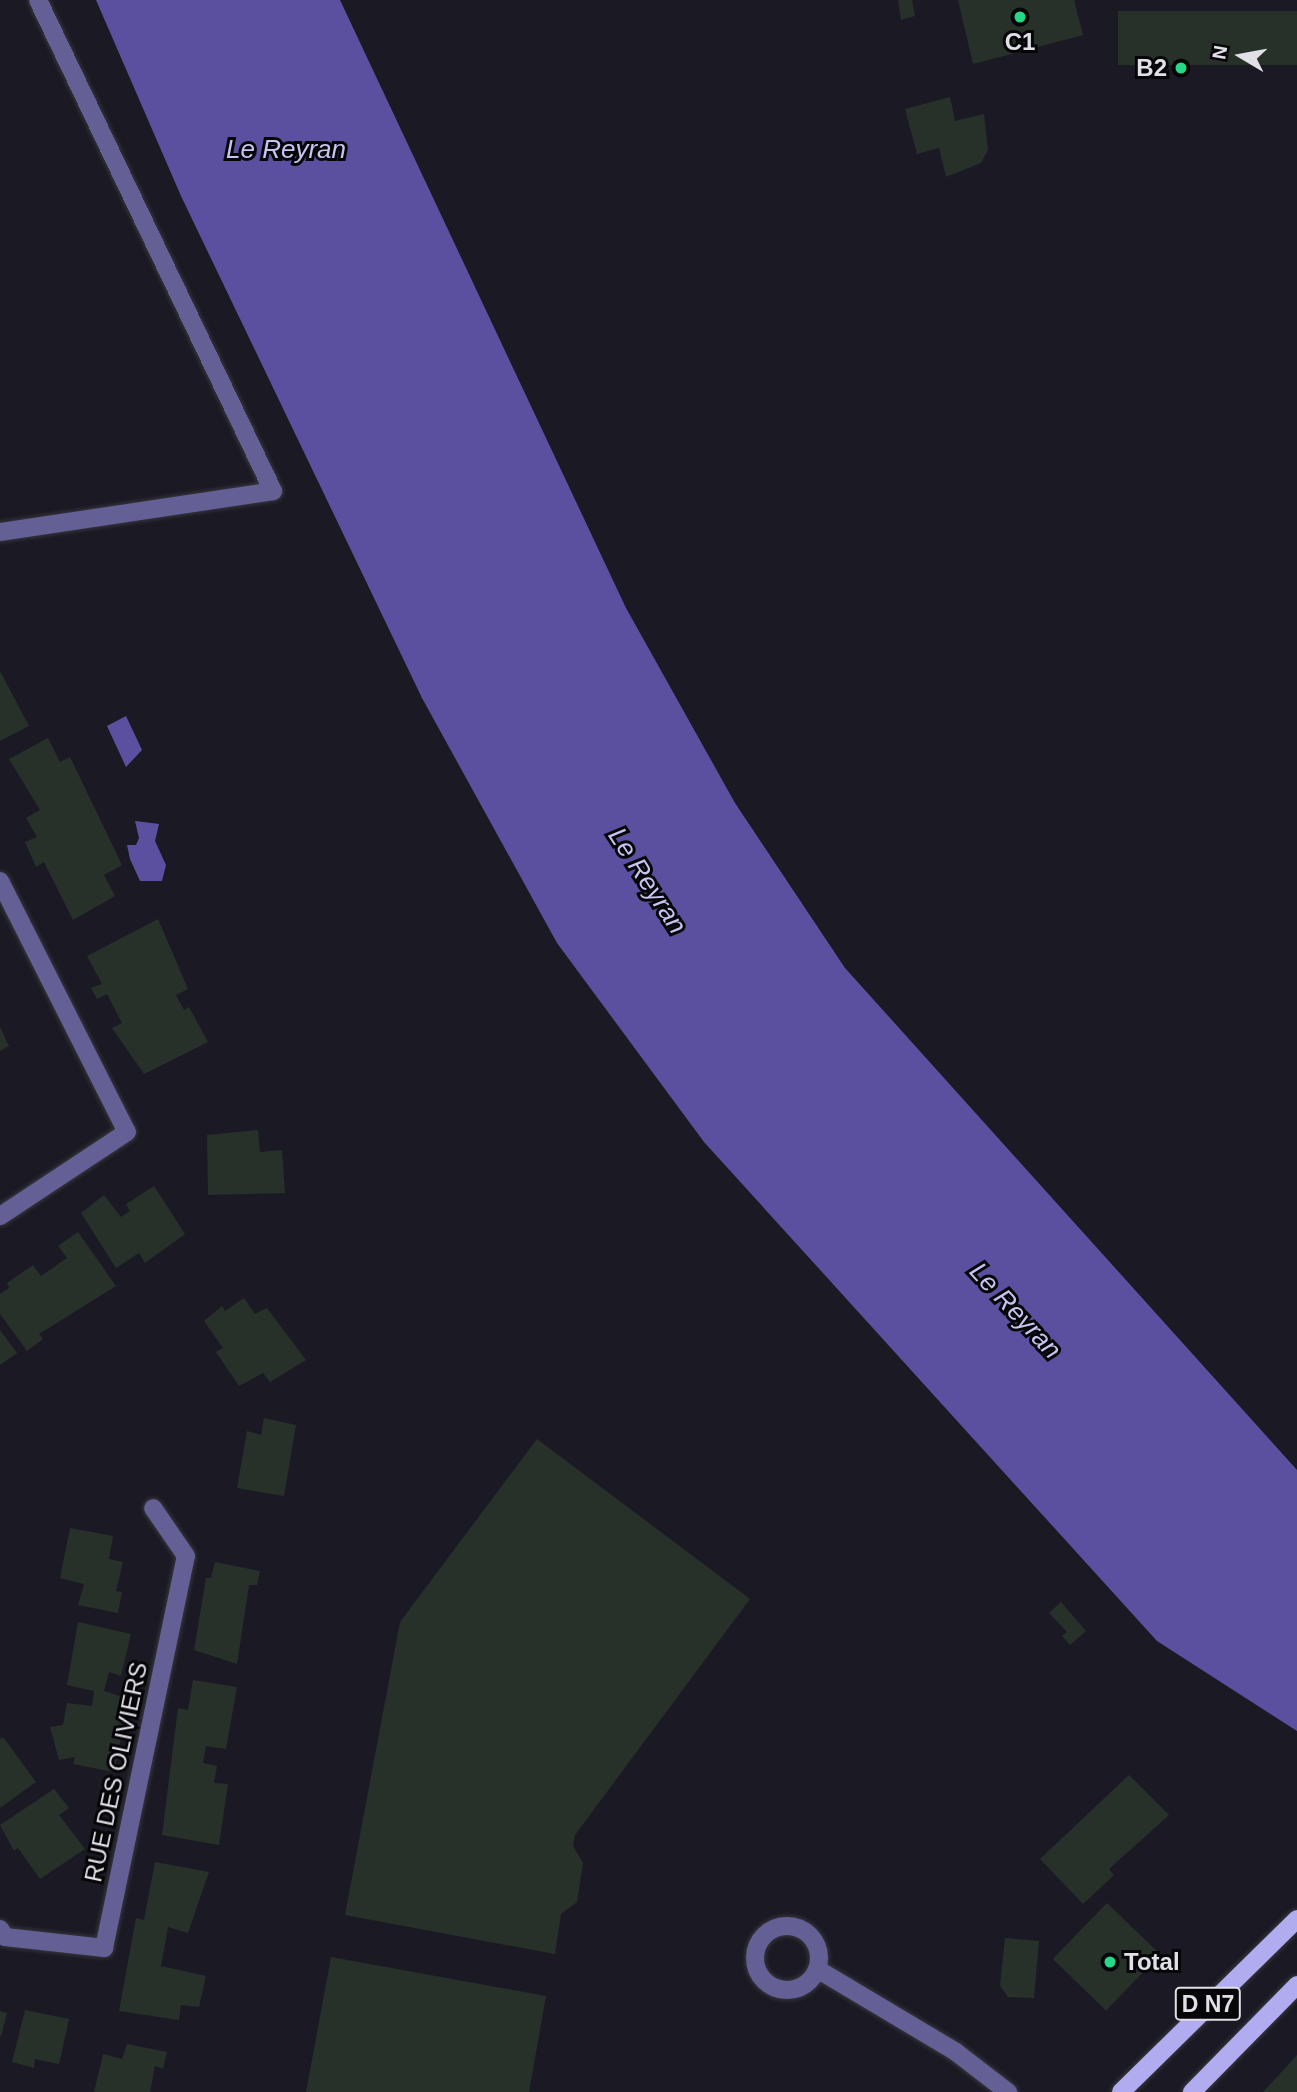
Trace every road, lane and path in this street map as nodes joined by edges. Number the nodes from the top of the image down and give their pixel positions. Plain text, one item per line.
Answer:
1 (38, 0) edge
2 (0, 532) edge
3 (0, 881) edge
4 (0, 1216) edge
5 (153, 1508) dead end
6 (1297, 1919) edge
7 (2, 1935) edge
8 (817, 1969) dead end
9 (1297, 1985) edge
10 (1008, 2092) edge
11 (1121, 2092) edge
12 (1192, 2092) edge

1 - 2 street
3 - 4 street
5 - 7 street, RUE DES OLIVIERS
6 - 11 main road, D N7
8 - 10 street
9 - 12 main road, D N7

